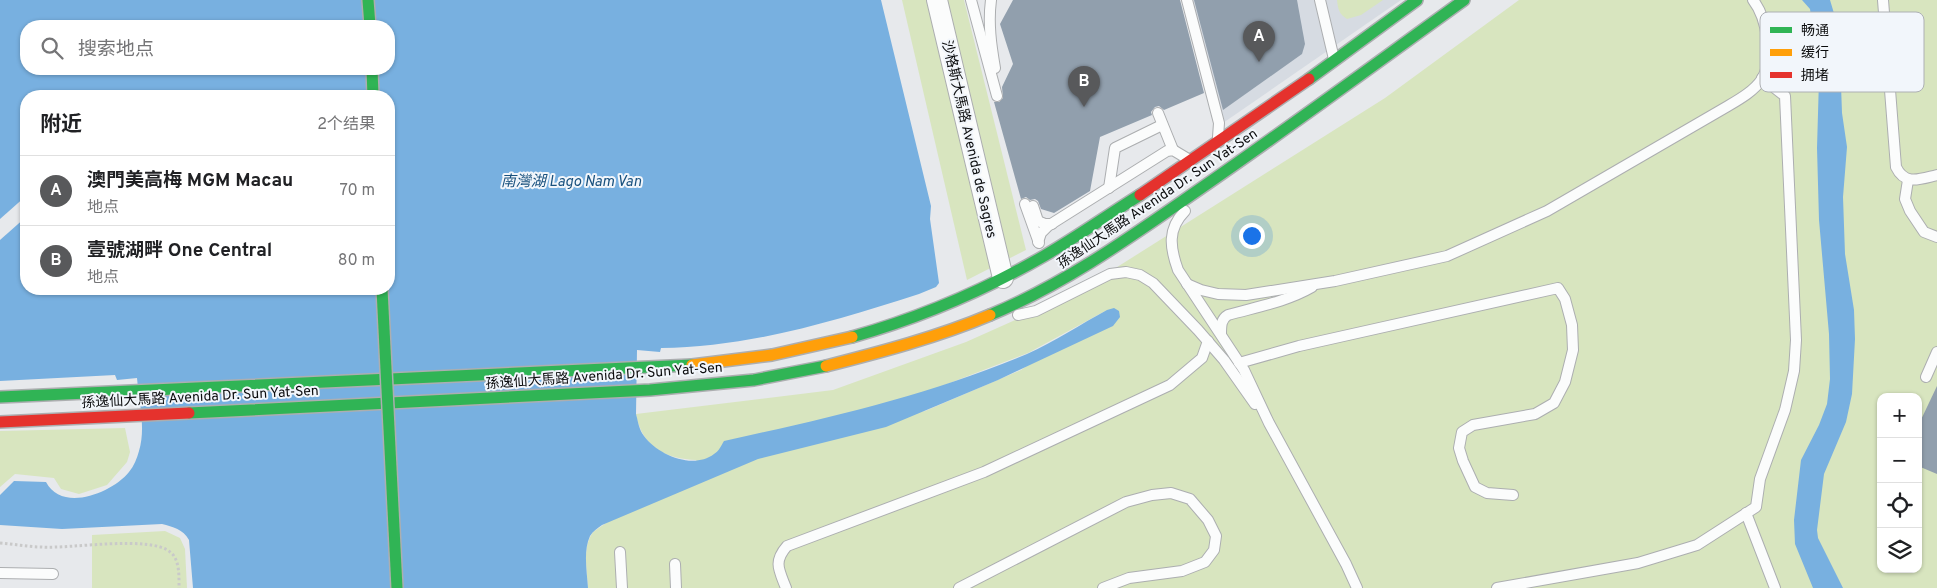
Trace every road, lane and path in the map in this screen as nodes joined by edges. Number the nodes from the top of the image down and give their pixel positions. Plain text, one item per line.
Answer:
1 (368, 0) edge
2 (937, 0) edge
3 (971, 0) edge
4 (991, 0) edge
5 (1187, 0) edge
6 (1320, 0) edge
7 (1417, 0) edge
8 (1464, 0) edge
9 (1753, 0) edge
10 (1760, 12) edge
11 (370, 20) edge
12 (1334, 60) junction
13 (372, 75) edge
14 (1760, 81) edge
15 (373, 90) edge
16 (1780, 92) edge
17 (1890, 92) edge
18 (1310, 110) junction
19 (1216, 111) junction
20 (1158, 113) dead end
21 (1250, 122) junction
22 (1162, 124) junction
23 (1216, 145) junction
24 (1173, 150) junction
25 (1197, 159) junction
26 (1937, 175) edge
27 (1908, 180) junction
28 (1108, 188) junction
29 (1052, 224) junction
30 (1937, 237) edge
31 (1038, 242) junction
32 (1112, 249) junction
33 (1045, 255) junction
34 (1003, 278) junction
35 (1188, 284) junction
36 (1317, 284) junction
37 (382, 295) edge
38 (1228, 314) junction
39 (986, 317) junction
40 (1191, 322) junction
41 (1213, 322) junction
42 (1221, 334) junction
43 (1208, 342) junction
44 (1937, 352) edge
45 (1240, 363) junction
46 (1926, 376) dead end
47 (0, 397) edge
48 (0, 422) edge
49 (1269, 423) junction
50 (1513, 495) dead end
51 (1746, 513) junction
52 (0, 543) edge
53 (620, 552) dead end
54 (675, 564) dead end
55 (0, 573) edge
56 (53, 574) dead end
57 (179, 588) edge
58 (397, 588) edge
59 (622, 588) edge
60 (676, 588) edge
61 (786, 588) edge
62 (958, 588) edge
63 (1103, 588) edge
64 (1357, 588) edge
65 (1497, 588) edge
66 (1776, 588) edge

1 - 11 main road
2 - 34 street, 沙格斯大馬路 Avenida de Sagres
3 - 4 lane
5 - 19 lane
6 - 12 lane
7 - 12 main road, 孫逸仙大馬路 Avenida Dr. Sun Yat-Sen
8 - 18 main road, 孫逸仙大馬路 Avenida Dr. Sun Yat-Sen
9 - 10 lane
12 - 21 main road, 孫逸仙大馬路 Avenida Dr. Sun Yat-Sen
13 - 15 main road
14 - 36 lane
16 - 51 lane
17 - 27 lane
18 - 32 main road, 孫逸仙大馬路 Avenida Dr. Sun Yat-Sen
18 - 35 lane
19 - 21 lane
19 - 23 lane
20 - 22 lane
21 - 23 main road, 孫逸仙大馬路 Avenida Dr. Sun Yat-Sen
22 - 24 lane
22 - 28 lane
23 - 25 main road, 孫逸仙大馬路 Avenida Dr. Sun Yat-Sen
24 - 25 lane
24 - 28 lane
25 - 33 main road, 孫逸仙大馬路 Avenida Dr. Sun Yat-Sen
26 - 27 lane
27 - 30 lane
28 - 29 lane
29 - 31 lane
29 - 31 lane
31 - 33 lane
32 - 33 main road
32 - 39 main road, 孫逸仙大馬路 Avenida Dr. Sun Yat-Sen
33 - 34 main road, 孫逸仙大馬路 Avenida Dr. Sun Yat-Sen
34 - 47 main road, 孫逸仙大馬路 Avenida Dr. Sun Yat-Sen
35 - 36 lane
35 - 41 lane
36 - 38 lane
37 - 58 main road, bridge
38 - 41 lane
38 - 42 lane
39 - 40 lane
39 - 48 main road, 孫逸仙大馬路 Avenida Dr. Sun Yat-Sen
40 - 41 lane
40 - 43 lane
41 - 42 lane
42 - 45 lane
43 - 49 lane
43 - 61 lane
44 - 46 lane
45 - 49 lane
45 - 50 lane
49 - 64 lane
51 - 65 lane
51 - 66 lane
52 - 57 path
53 - 59 lane
54 - 60 lane
55 - 56 lane
62 - 63 lane

